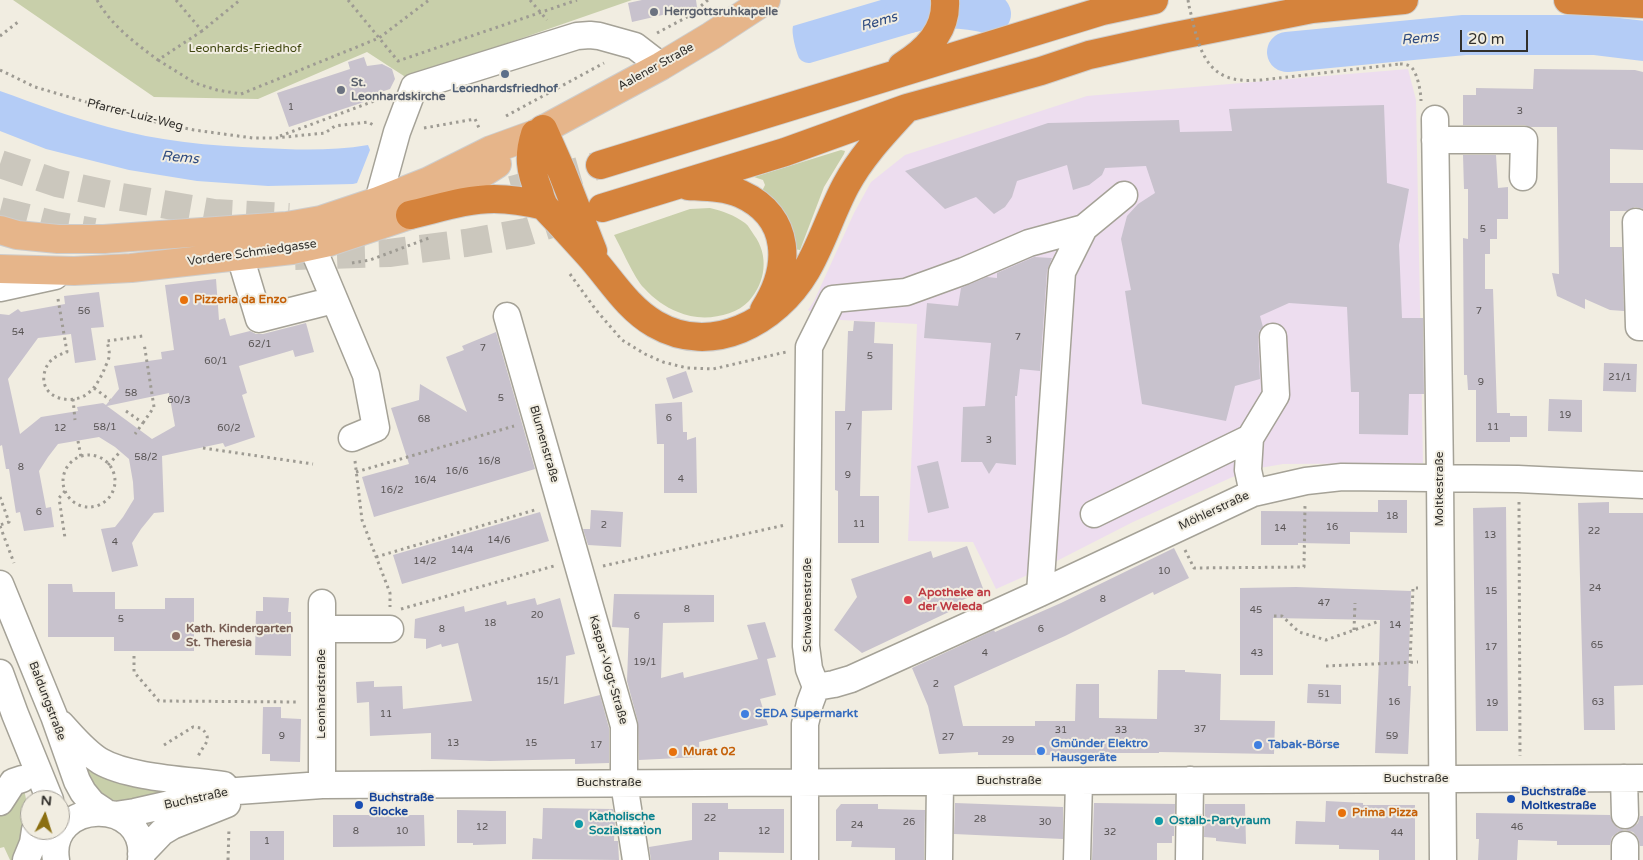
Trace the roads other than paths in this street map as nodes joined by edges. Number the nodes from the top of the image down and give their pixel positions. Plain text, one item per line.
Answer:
1 (766, 0) edge
2 (1154, 0) edge
3 (1404, 0) edge
4 (1568, 0) edge
5 (1643, 4) edge
6 (944, 11) edge
7 (661, 66) junction
8 (888, 76) junction
9 (907, 108) junction
10 (539, 132) junction
11 (600, 165) tunnel mouth
12 (1523, 177) dead end
13 (676, 185) junction
14 (1124, 195) dead end
15 (378, 201) junction
16 (544, 206) junction
17 (602, 208) tunnel mouth
18 (410, 215) junction
19 (1636, 222) dead end
20 (1084, 228) junction
21 (0, 230) edge
22 (312, 246) junction
23 (240, 256) junction
24 (600, 266) junction
25 (0, 269) edge
26 (74, 271) junction
27 (0, 288) edge
28 (334, 300) junction
29 (507, 316) dead end
30 (758, 320) junction
31 (1643, 327) edge
32 (1273, 337) dead end
33 (352, 438) road end
34 (1250, 438) junction
35 (1440, 477) junction
36 (1643, 485) edge
37 (1254, 492) junction
38 (1094, 514) dead end
39 (579, 565) joint
40 (8, 576) edge
41 (1040, 593) junction
42 (322, 603) dead end
43 (322, 629) junction
44 (390, 629) road end
45 (0, 673) edge
46 (816, 687) junction
47 (15, 714) junction
48 (54, 716) junction
49 (1634, 778) edge
50 (1441, 779) junction
51 (1190, 780) junction
52 (1079, 781) junction
53 (805, 782) junction
54 (940, 782) junction
55 (624, 784) junction
56 (322, 785) junction
57 (266, 788) junction
58 (28, 790) edge
59 (46, 790) edge
60 (0, 802) edge
61 (109, 813) junction
62 (1625, 815) dead end
63 (52, 846) edge
64 (141, 857) edge
65 (26, 860) edge
66 (636, 860) edge
67 (805, 860) edge
68 (939, 860) edge
69 (1078, 860) edge
70 (1189, 860) edge
71 (1443, 860) edge

1 - 7 main road, Aalener Straße
2 - 8 highway
3 - 9 highway
4 - 5 highway
6 - 8 highway
7 - 10 main road, Aalener Straße
7 - 15 street
8 - 11 highway
9 - 13 highway
9 - 30 highway
10 - 15 main road, Vordere Schmiedgasse
10 - 16 highway
10 - 18 main road, Vordere Schmiedgasse
10 - 24 highway
12 - 35 street, Moltkestraße
13 - 17 highway
13 - 30 highway
14 - 20 street
15 - 21 main road, Vordere Schmiedgasse
16 - 18 highway
16 - 24 highway
18 - 22 main road, Vordere Schmiedgasse
19 - 31 street
20 - 41 street
20 - 46 street, Schwabenstraße
22 - 23 main road, Vordere Schmiedgasse
22 - 28 street
23 - 26 main road, Vordere Schmiedgasse
23 - 28 street
24 - 30 highway
25 - 26 main road, Vordere Schmiedgasse
26 - 27 street
28 - 33 street
29 - 39 street, Blumenstraße
32 - 34 street
34 - 37 street
34 - 38 street
35 - 36 street, Möhlerstraße
35 - 37 street, Möhlerstraße
35 - 50 street, Moltkestraße
37 - 41 street, Möhlerstraße
39 - 55 street, Kaspar-Vogt-Straße
40 - 48 street, Baldungstraße
41 - 46 street, Möhlerstraße
42 - 43 street, Leonhardstraße
43 - 44 street
43 - 56 street, Leonhardstraße
45 - 47 street
46 - 53 street
47 - 58 street
47 - 59 street
48 - 57 street
48 - 61 street, Baldungstraße
49 - 50 street, Buchstraße
49 - 62 street
50 - 51 street, Buchstraße
50 - 71 street, Moltkestraße
51 - 52 street, Buchstraße
51 - 70 street
52 - 54 street, Buchstraße
52 - 69 street
53 - 54 street, Buchstraße
53 - 55 street, Buchstraße
53 - 67 street
54 - 68 street
55 - 56 street, Buchstraße
55 - 66 street, Kaspar-Vogt-Straße
56 - 57 street, Buchstraße
57 - 61 street, Buchstraße
57 - 64 street, Buchstraße
58 - 60 street
61 - 63 street, Buchstraße
61 - 64 street, Baldungstraße
63 - 65 street

